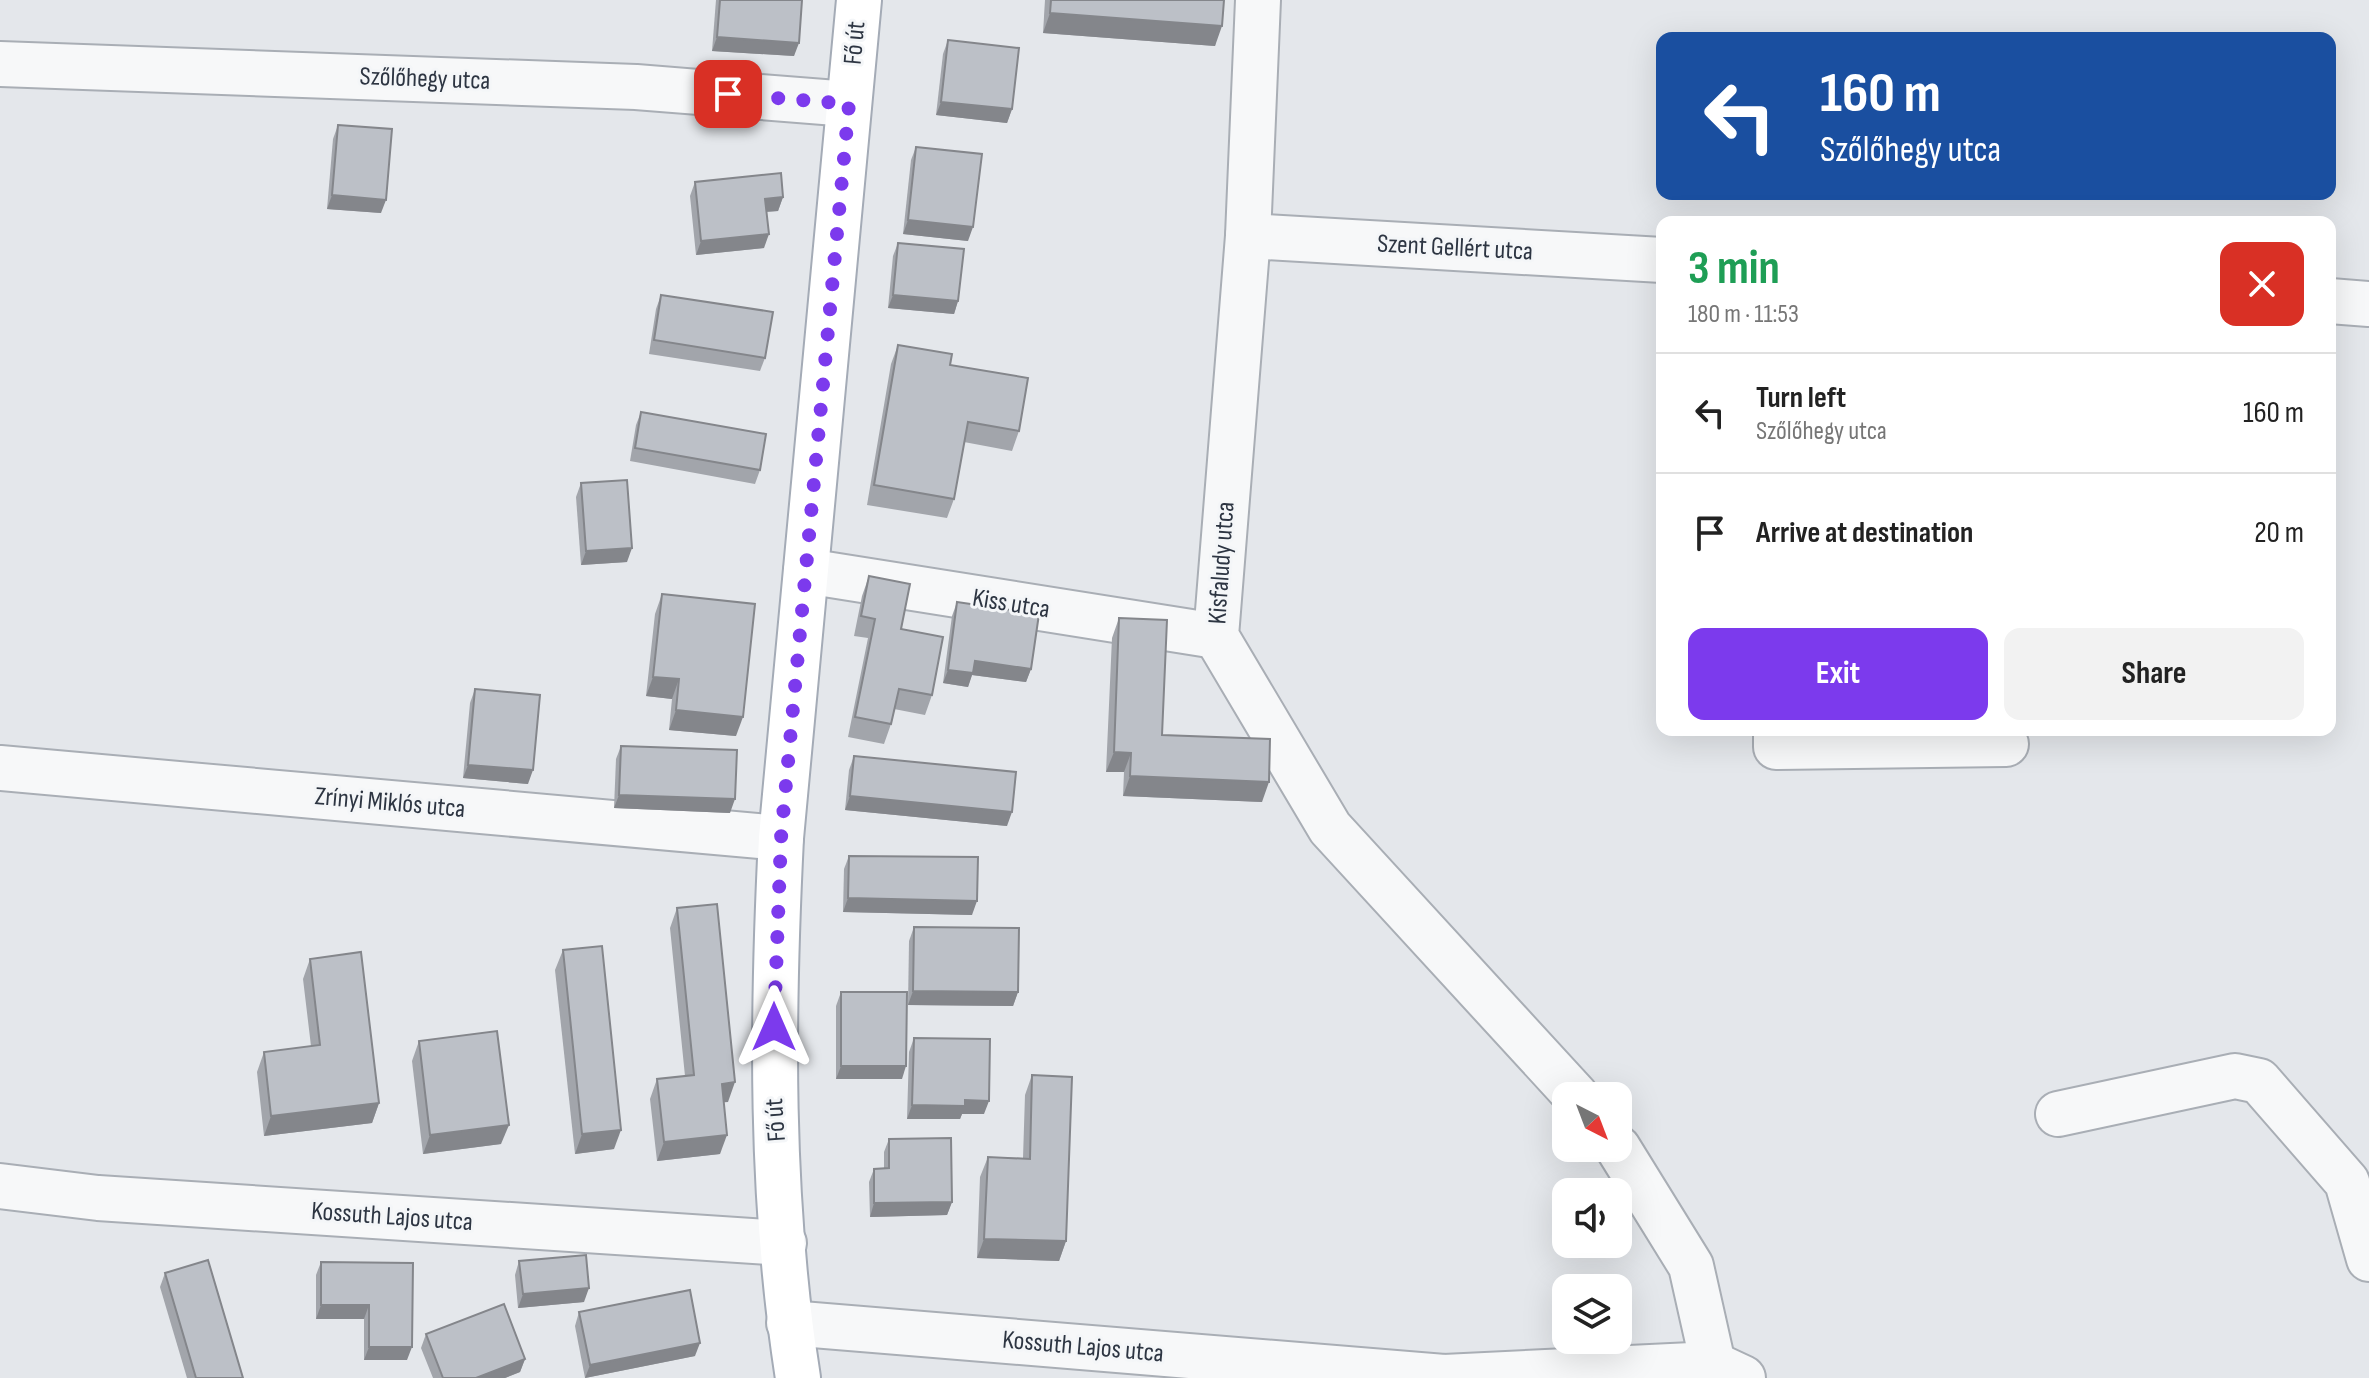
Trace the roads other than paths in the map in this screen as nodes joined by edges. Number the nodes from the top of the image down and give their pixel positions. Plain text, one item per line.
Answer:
1 (859, 0) edge
2 (1258, 0) edge
3 (0, 64) edge
4 (849, 104) junction
5 (1248, 236) junction
6 (1656, 260) edge
7 (2336, 301) edge
8 (2369, 304) edge
9 (806, 571) junction
10 (1216, 636) junction
11 (1776, 736) edge
12 (2006, 744) dead end
13 (0, 768) edge
14 (781, 838) junction
15 (1563, 1082) edge
16 (2058, 1114) dead end
17 (1627, 1162) edge
18 (0, 1186) edge
19 (784, 1243) junction
20 (2369, 1259) edge
21 (789, 1323) junction
22 (1728, 1371) edge
23 (798, 1378) edge

1 - 4 main road, Fő út
2 - 5 street, Kisfaludy utca
3 - 4 street, Szőlőhegy utca
4 - 9 main road, Fő út
5 - 6 street, Szent Gellért utca
5 - 10 street, Kisfaludy utca
7 - 8 street
9 - 10 street, Kiss utca
9 - 14 main road, Fő út
10 - 15 street, Kisfaludy utca
11 - 12 street
13 - 14 street, Zrínyi Miklós utca
14 - 19 main road, Fő út
16 - 20 street
17 - 22 street
18 - 19 street, Kossuth Lajos utca
19 - 21 main road, Fő út
21 - 22 street, Kossuth Lajos utca
21 - 23 main road, Fő út

